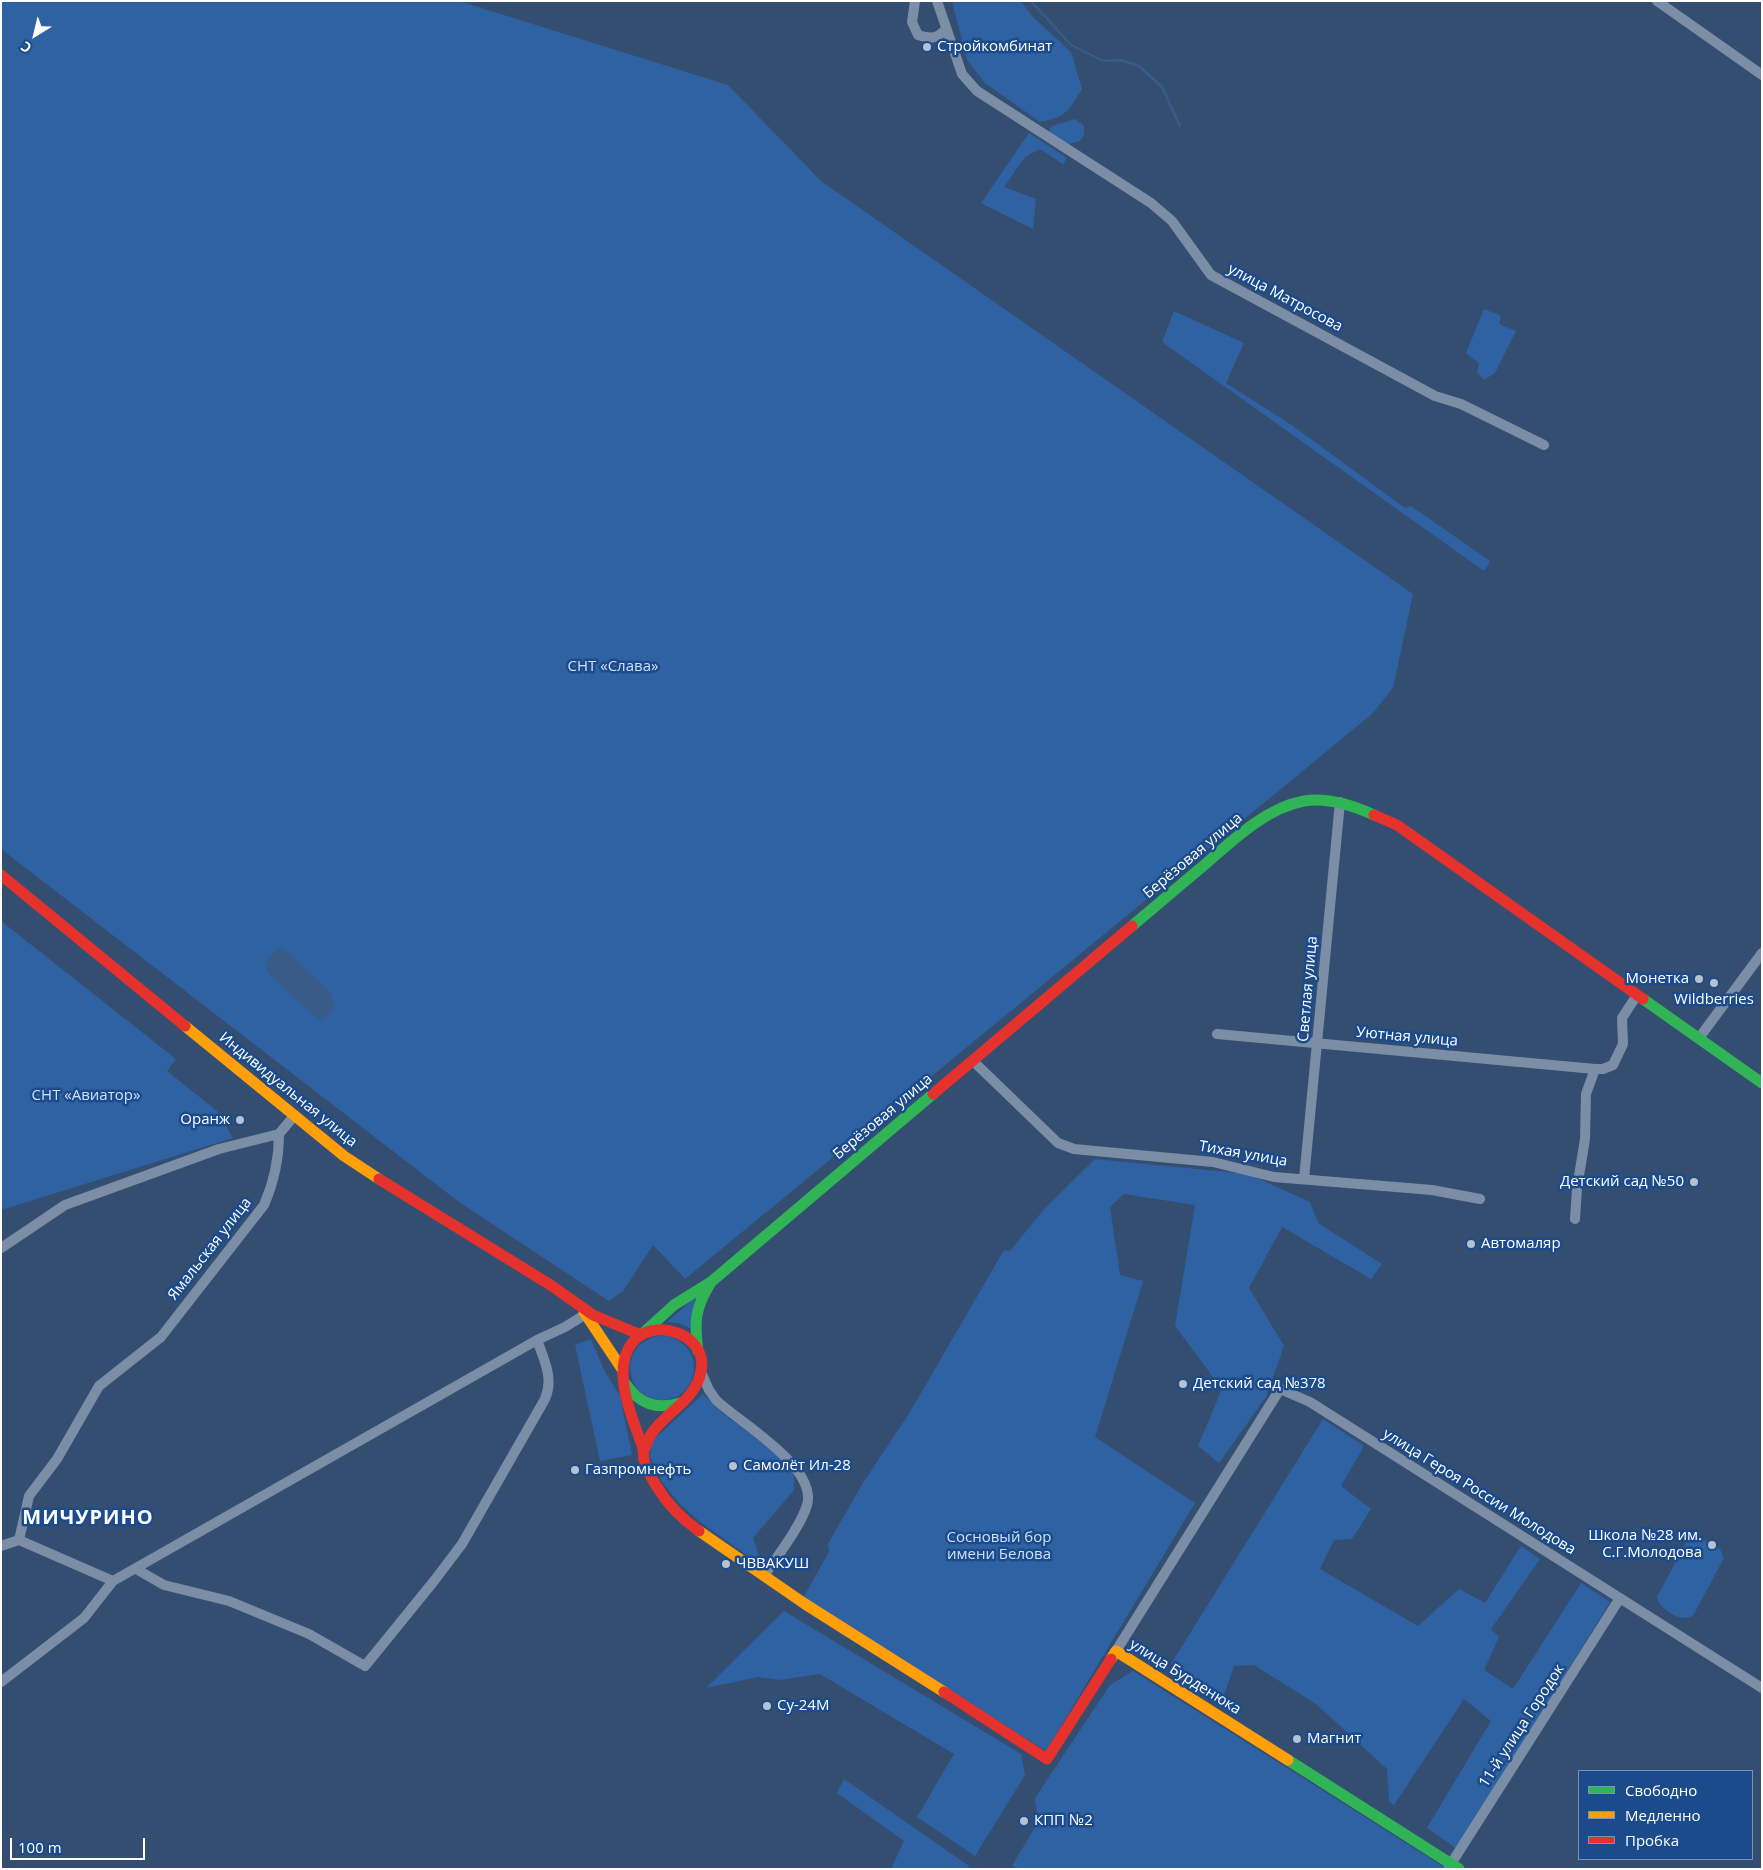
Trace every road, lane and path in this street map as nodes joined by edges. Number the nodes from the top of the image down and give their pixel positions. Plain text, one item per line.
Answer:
1 (915, 1) edge
2 (937, 1) edge
3 (1657, 1) edge
4 (946, 29) junction
5 (1762, 74) edge
6 (1544, 445) dead end
7 (1340, 802) junction
8 (1, 875) edge
9 (1762, 954) edge
10 (1637, 995) junction
11 (1217, 1034) dead end
12 (1698, 1038) junction
13 (1318, 1045) junction
14 (973, 1061) junction
15 (1595, 1069) junction
16 (1762, 1083) edge
17 (294, 1116) junction
18 (279, 1134) junction
19 (1304, 1179) junction
20 (1480, 1199) dead end
21 (1575, 1218) dead end
22 (1, 1248) edge
23 (711, 1282) junction
24 (575, 1302) junction
25 (586, 1314) junction
26 (641, 1335) junction
27 (537, 1340) junction
28 (699, 1355) junction
29 (622, 1369) junction
30 (701, 1372) junction
31 (625, 1381) junction
32 (680, 1403) junction
33 (644, 1450) junction
34 (19, 1540) junction
35 (1, 1546) edge
36 (136, 1569) junction
37 (764, 1576) junction
38 (113, 1581) junction
39 (1620, 1598) junction
40 (1116, 1651) junction
41 (1, 1682) edge
42 (1762, 1688) edge
43 (1453, 1867) edge

1 - 4 street
2 - 4 street, улица Матросова
3 - 5 street
4 - 6 street, улица Матросова
7 - 10 main road, Берёзовая улица
7 - 13 street, Светлая улица
7 - 14 main road, Берёзовая улица
8 - 17 main road, Индивидуальная улица
9 - 12 street
10 - 12 main road, Берёзовая улица
10 - 15 street
11 - 13 street, Уютная улица
12 - 16 main road, Берёзовая улица
13 - 15 street, Уютная улица
13 - 19 street, Светлая улица
14 - 19 street, Тихая улица
14 - 23 main road, Берёзовая улица
15 - 21 street
17 - 18 street
17 - 24 main road, Индивидуальная улица
18 - 22 street
18 - 34 street, Ямальская улица
19 - 20 street, Тихая улица
23 - 26 main road, Берёзовая улица
23 - 28 main road, Берёзовая улица
24 - 25 main road, Индивидуальная улица
24 - 26 main road, Индивидуальная улица
25 - 27 street
25 - 29 main road, Индивидуальная улица
26 - 28 main road
26 - 29 main road
27 - 36 street
27 - 36 street
28 - 30 main road
29 - 31 main road
30 - 32 main road
30 - 37 street
31 - 32 main road
31 - 33 main road
32 - 33 main road
33 - 37 main road
34 - 35 street
34 - 38 street
36 - 38 street
37 - 40 main road, улица Бурденюка
38 - 41 street
39 - 40 street, улица Героя России Молодова
39 - 42 street, улица Героя России Молодова
39 - 43 street, 11-й улица Городок
40 - 43 main road, улица Бурденюка

